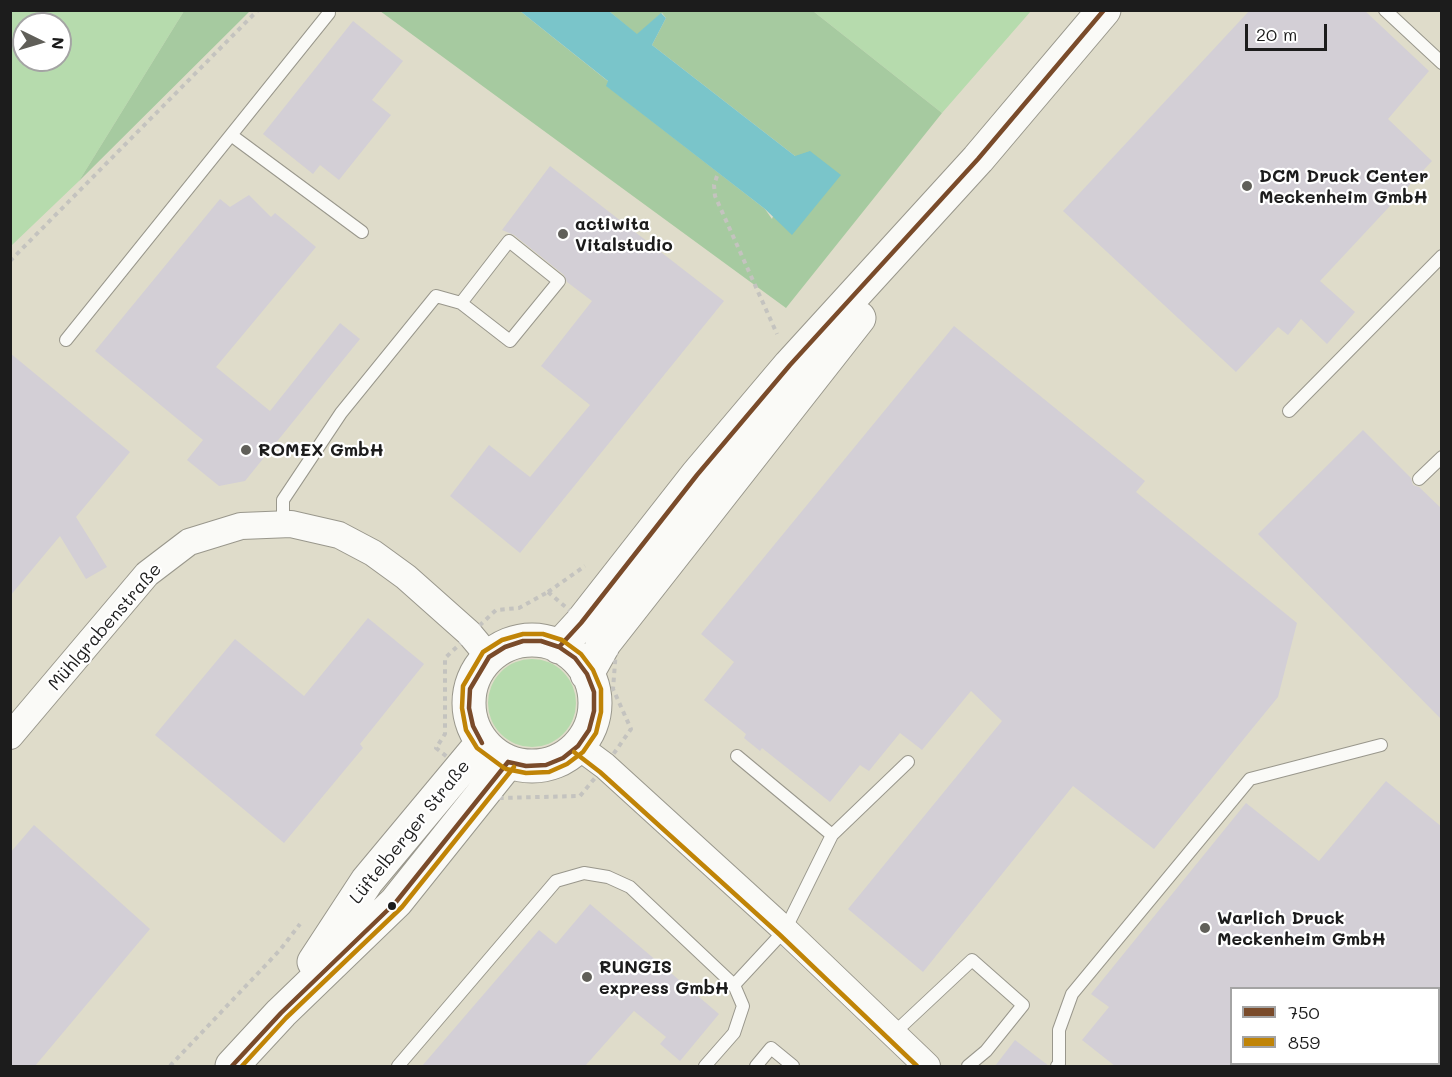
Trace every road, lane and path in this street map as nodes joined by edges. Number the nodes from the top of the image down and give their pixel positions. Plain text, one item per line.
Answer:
1 (258, 10) edge
2 (1104, 10) edge
3 (1385, 10) edge
4 (329, 13) dead end
5 (1442, 63) edge
6 (231, 135) junction
7 (978, 159) junction
8 (717, 176) dead end
9 (362, 232) dead end
10 (1442, 256) edge
11 (10, 261) edge
12 (461, 303) junction
13 (66, 340) dead end
14 (790, 365) junction
15 (1289, 411) dead end
16 (1442, 458) edge
17 (1419, 479) dead end
18 (283, 524) junction
19 (593, 632) junction
20 (479, 645) junction
21 (559, 647) junction
22 (587, 674) junction
23 (10, 736) edge
24 (1381, 745) dead end
25 (578, 746) junction
26 (435, 748) junction
27 (495, 752) junction
28 (737, 756) dead end
29 (428, 757) dead end
30 (908, 762) dead end
31 (605, 766) junction
32 (460, 768) junction
33 (487, 789) junction
34 (832, 835) junction
35 (301, 923) dead end
36 (785, 930) junction
37 (734, 985) junction
38 (281, 1013) junction
39 (893, 1034) junction
40 (170, 1066) edge
41 (232, 1066) edge
42 (398, 1066) edge
43 (705, 1066) edge
44 (756, 1066) edge
45 (793, 1066) edge
46 (927, 1066) edge
47 (968, 1066) edge
48 (1057, 1066) edge

1 - 11 path
2 - 7 main road
3 - 5 lane
4 - 6 lane
6 - 9 lane
6 - 13 lane
7 - 14 main road
7 - 19 main road
8 - 14 path
10 - 15 lane
12 - 12 lane
12 - 18 lane
14 - 19 main road
16 - 17 lane
18 - 20 street, Mühlgrabenstraße
18 - 23 street, Mühlgrabenstraße
19 - 20 path
19 - 21 main road
19 - 22 main road
19 - 31 path
20 - 21 main road
20 - 26 path
20 - 27 main road
21 - 22 main road
22 - 25 main road
24 - 48 lane
25 - 27 main road
25 - 31 street
26 - 29 path
26 - 32 path
27 - 32 main road, Lüftelberger Straße
27 - 33 main road, Lüftelberger Straße
28 - 34 lane
30 - 34 lane
31 - 33 path
31 - 36 street
32 - 33 path
32 - 38 main road, Lüftelberger Straße
33 - 38 main road, Lüftelberger Straße
34 - 36 lane
35 - 40 path
36 - 37 lane
36 - 39 street
37 - 42 lane
37 - 43 lane
38 - 41 main road, Lüftelberger Straße
39 - 46 street
39 - 47 lane
44 - 45 lane

